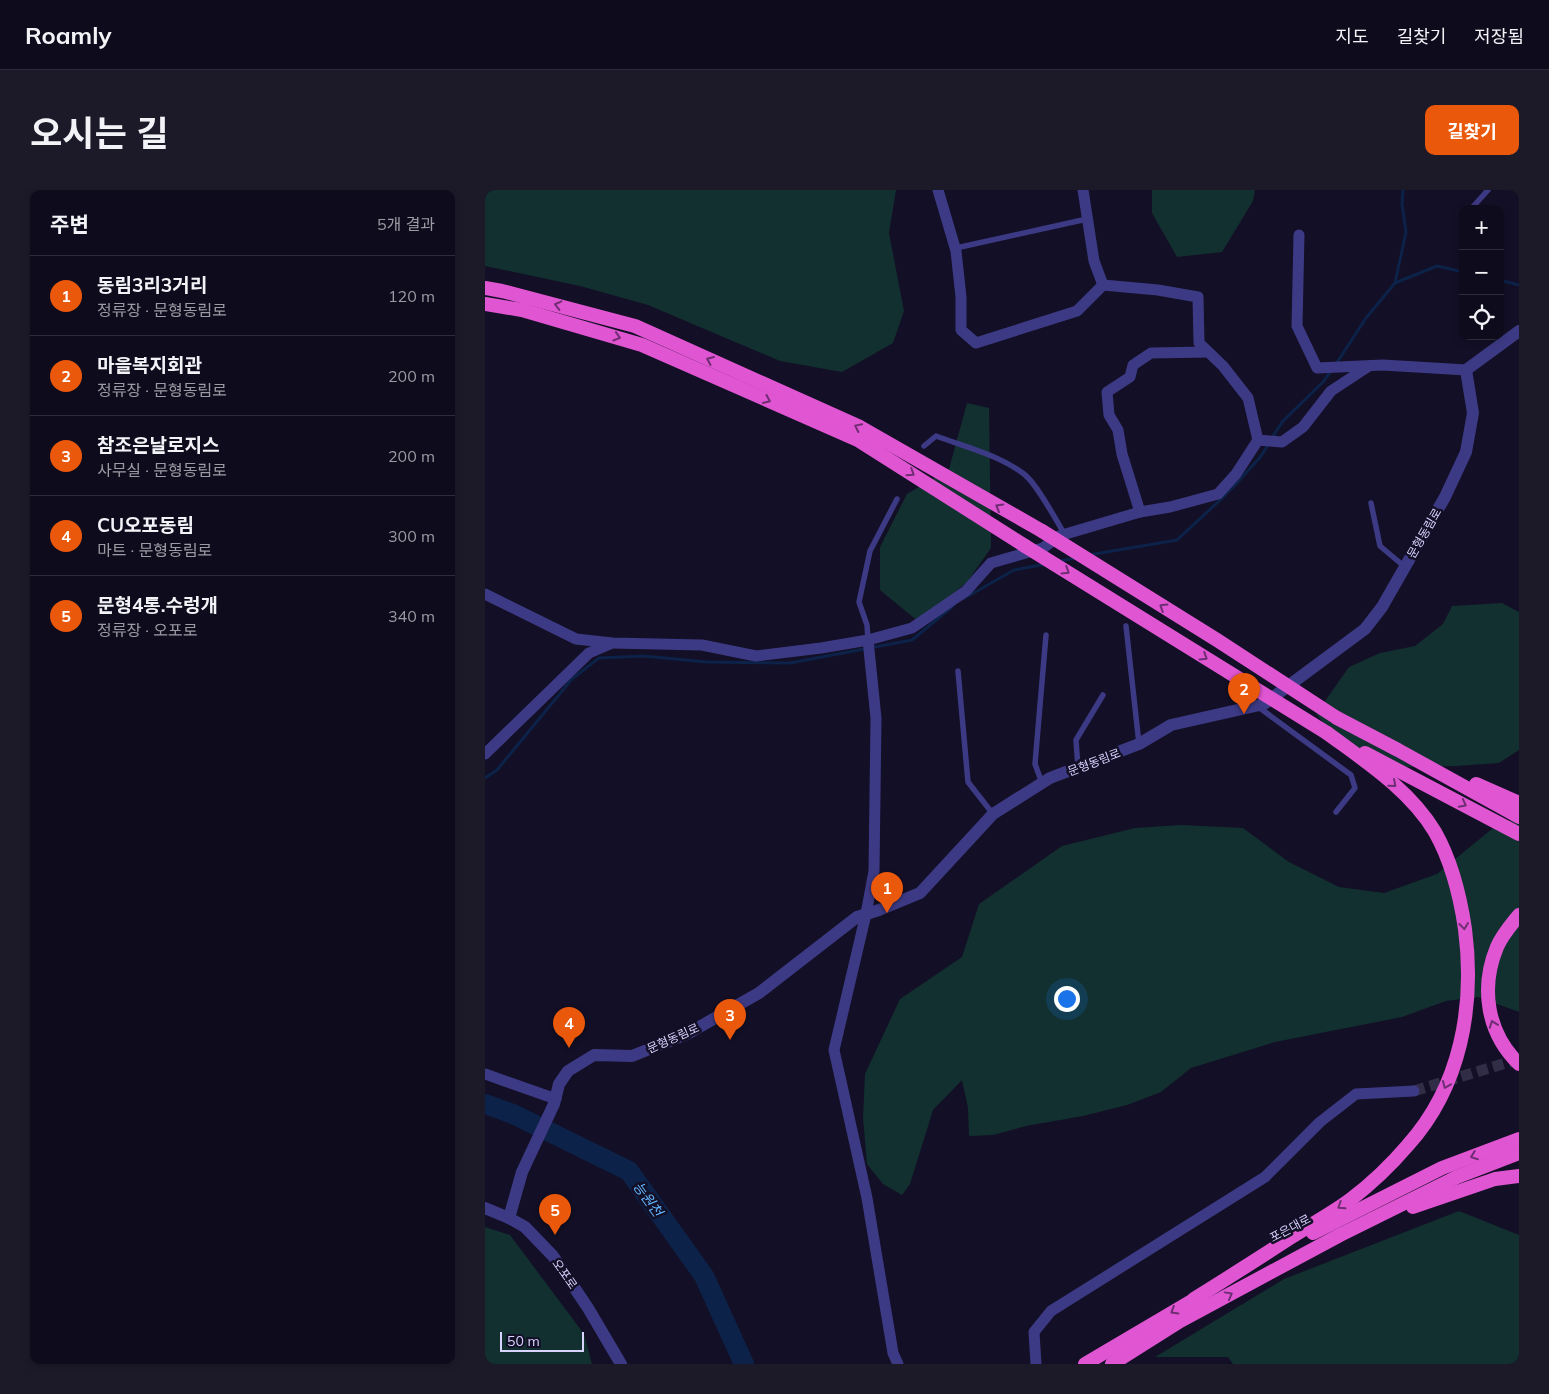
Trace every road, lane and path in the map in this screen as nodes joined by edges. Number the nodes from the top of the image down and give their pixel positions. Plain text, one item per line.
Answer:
1 (938, 190) edge
2 (1083, 190) edge
3 (1488, 190) edge
4 (1475, 205) edge
5 (1087, 219) junction
6 (1299, 236) dead end
7 (956, 248) junction
8 (1103, 285) junction
9 (485, 288) edge
10 (485, 304) edge
11 (1519, 331) edge
12 (1208, 352) junction
13 (1369, 366) junction
14 (1466, 370) junction
15 (1260, 440) junction
16 (924, 446) dead end
17 (897, 499) dead end
18 (1371, 503) dead end
19 (1140, 512) junction
20 (1065, 535) junction
21 (1405, 567) junction
22 (485, 594) edge
23 (1126, 626) dead end
24 (1046, 635) dead end
25 (868, 640) junction
26 (612, 643) junction
27 (957, 671) dead end
28 (1103, 695) dead end
29 (1257, 706) junction
30 (1327, 733) junction
31 (1139, 744) junction
32 (1398, 750) junction
33 (485, 754) edge
34 (1078, 768) junction
35 (1042, 784) junction
36 (1519, 803) edge
37 (1336, 812) dead end
38 (993, 814) junction
39 (1519, 817) edge
40 (1519, 834) edge
41 (867, 914) junction
42 (1519, 915) edge
43 (1519, 1064) edge
44 (485, 1074) edge
45 (1414, 1091) tunnel mouth
46 (555, 1101) junction
47 (1519, 1139) edge
48 (1519, 1154) edge
49 (1519, 1176) edge
50 (485, 1208) edge
51 (509, 1218) junction
52 (1340, 1235) junction
53 (1194, 1299) junction
54 (621, 1364) edge
55 (898, 1364) edge
56 (1036, 1364) edge
57 (1085, 1364) edge
58 (1112, 1364) edge

1 - 7 street
2 - 5 street
3 - 4 lane
5 - 7 lane
5 - 8 street
6 - 13 street
7 - 8 street
8 - 12 street
32 -> 9 highway, bridge
10 -> 30 highway, bridge
11 - 14 street
12 - 15 street
12 - 19 street
13 - 14 street
13 - 15 street
14 - 21 street, 문형동림로
15 - 19 street
16 - 20 lane
17 - 25 lane
18 - 21 lane
19 - 20 street
20 - 25 street
21 - 29 street, 문형동림로
22 - 26 street
23 - 31 lane
24 - 35 lane
25 - 26 street
25 - 41 street
26 - 33 street
27 - 38 lane
28 - 34 lane
29 - 31 street, 문형동림로
29 - 37 lane
30 -> 40 highway
30 -> 53 highway
31 - 34 street, 문형동림로
32 - 36 highway
32 - 39 highway
34 - 35 street, 문형동림로
35 - 38 street, 문형동림로
38 - 41 street, 문형동림로
41 - 46 street, 문형동림로
41 - 55 street
43 -> 42 highway
44 - 46 street
45 - 56 street
46 - 51 street, 문형동림로
47 -> 53 highway, 포은대로
48 - 52 highway
49 - 52 highway
50 - 51 street, 오포로
51 - 54 street, 오포로
58 -> 52 highway
53 -> 57 highway, 포은대로

